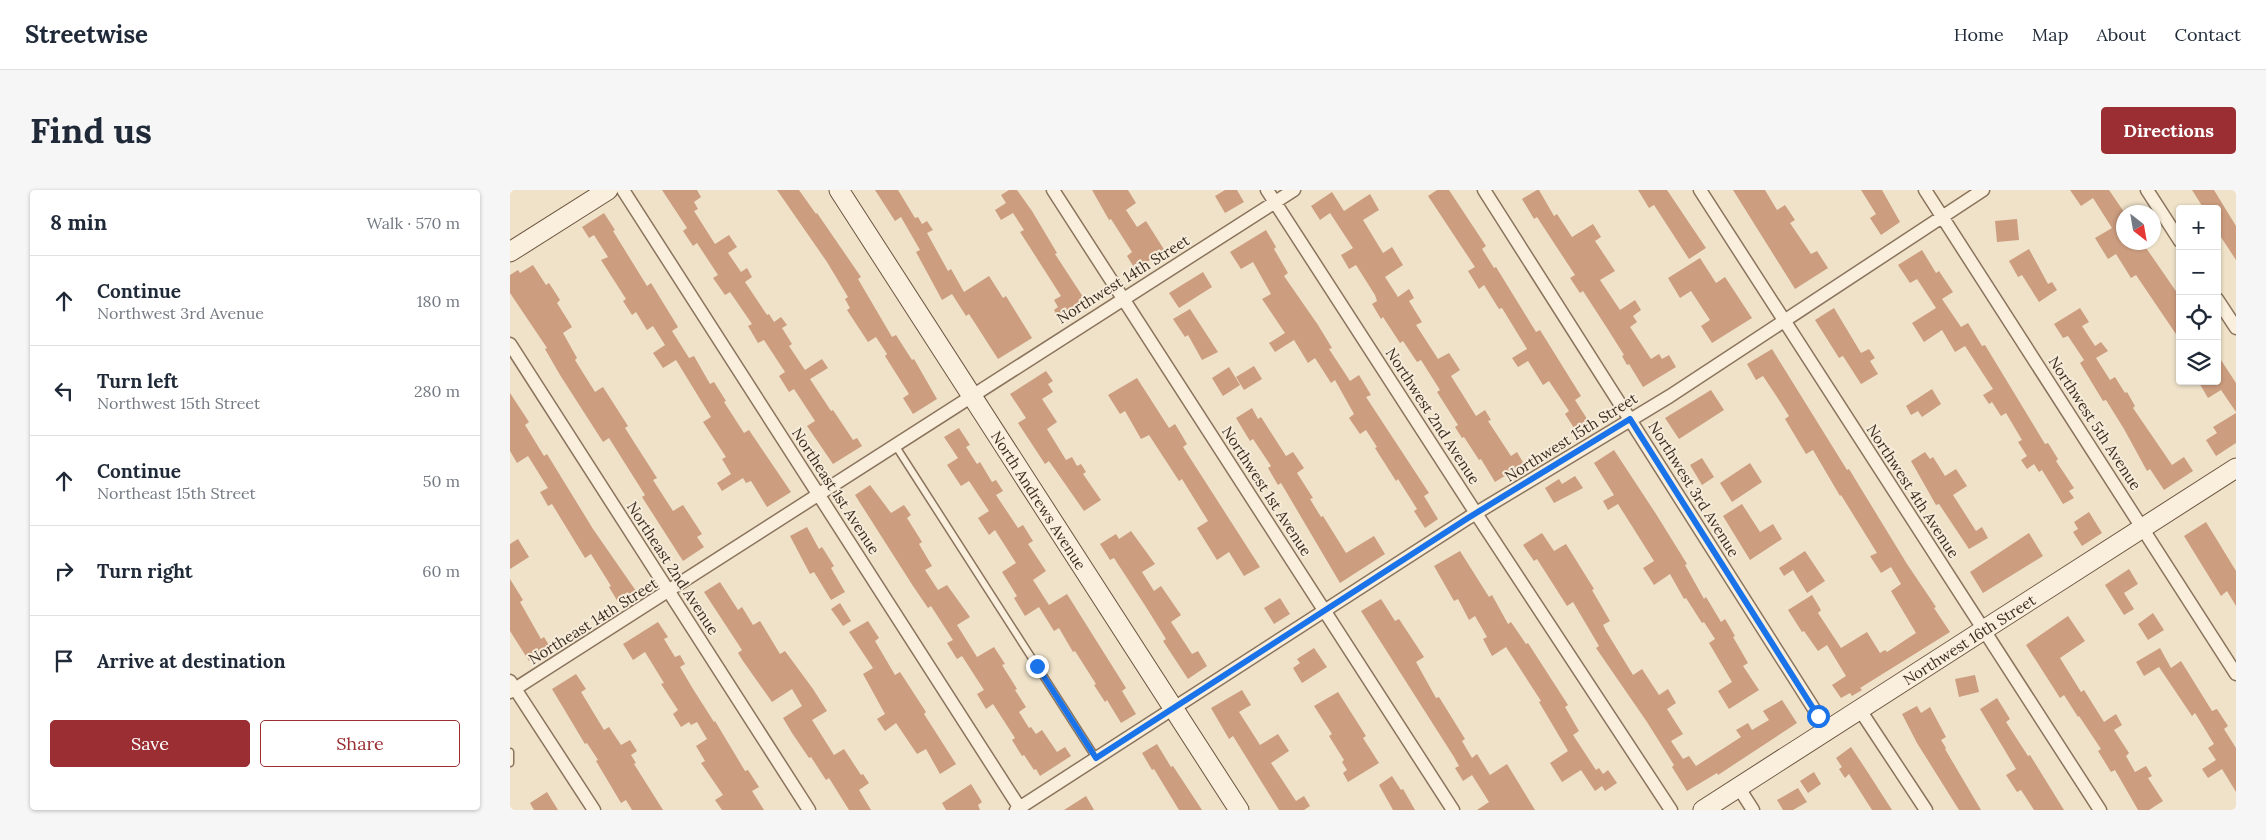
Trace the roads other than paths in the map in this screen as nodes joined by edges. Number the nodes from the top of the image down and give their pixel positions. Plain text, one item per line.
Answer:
1 (608, 190) edge
2 (623, 190) edge
3 (839, 190) edge
4 (1053, 190) edge
5 (1267, 190) edge
6 (1294, 190) edge
7 (1484, 190) edge
8 (1700, 190) edge
9 (1925, 190) edge
10 (1983, 190) edge
11 (2147, 190) edge
12 (1275, 202) junction
13 (1942, 217) junction
14 (2176, 235) edge
15 (510, 252) edge
16 (1123, 299) junction
17 (2221, 305) edge
18 (1783, 321) junction
19 (2236, 328) edge
20 (510, 344) edge
21 (970, 396) junction
22 (1630, 419) junction
23 (895, 445) junction
24 (2236, 468) edge
25 (820, 494) junction
26 (1477, 514) junction
27 (2142, 527) junction
28 (669, 592) junction
29 (1326, 611) junction
30 (1984, 631) junction
31 (2236, 674) edge
32 (512, 687) edge
33 (1174, 708) junction
34 (1860, 710) junction
35 (1828, 731) junction
36 (510, 752) edge
37 (1096, 758) junction
38 (510, 763) edge
39 (1739, 788) junction
40 (1019, 809) edge
41 (594, 810) edge
42 (808, 810) edge
43 (1239, 810) edge
44 (1453, 810) edge
45 (1671, 810) edge
46 (1703, 810) edge
47 (1753, 810) edge
48 (1926, 810) edge
49 (2100, 810) edge

1 - 15 street
2 - 25 street, Northeast 1st Avenue
3 - 21 street, North Andrews Avenue
4 - 16 street, Northwest 1st Avenue
5 - 12 street, Northwest 2nd Avenue
6 - 12 street, Northwest 14th Street
7 - 22 street, Northwest 3rd Avenue
8 - 18 street, Northwest 4th Avenue
9 - 13 street, Northwest 5th Avenue
10 - 13 street, Northwest 15th Street
11 - 14 street
12 - 16 street, Northwest 14th Street
12 - 26 street, Northwest 2nd Avenue
13 - 18 street, Northwest 15th Street
13 - 27 street, Northwest 5th Avenue
16 - 21 street, Northwest 14th Street
16 - 29 street, Northwest 1st Avenue
17 - 19 street
18 - 22 street, Northwest 15th Street
18 - 30 street, Northwest 4th Avenue
20 - 28 street, Northeast 2nd Avenue
21 - 23 street, Northeast 14th Street
21 - 33 street, North Andrews Avenue
22 - 26 street, Northwest 15th Street
22 - 35 street, Northwest 3rd Avenue
23 - 25 street, Northeast 14th Street
23 - 37 lane
24 - 27 street, Northwest 16th Street
25 - 28 street, Northeast 14th Street
25 - 40 street, Northeast 1st Avenue
26 - 29 street, Northwest 15th Street
26 - 45 street, Northwest 2nd Avenue
27 - 30 street, Northwest 16th Street
27 - 31 street, Northwest 5th Avenue
28 - 32 street, Northeast 14th Street
28 - 42 street, Northeast 2nd Avenue
29 - 33 street, Northwest 15th Street
29 - 44 street, Northwest 1st Avenue
30 - 34 street, Northwest 16th Street
30 - 49 street, Northwest 4th Avenue
32 - 41 street
33 - 37 street, Northwest 15th Street
33 - 43 street, North Andrews Avenue
34 - 35 street, Northwest 16th Street
34 - 48 street
35 - 39 street, Northwest 16th Street
36 - 38 lane
37 - 40 street, Northwest 15th Street
39 - 46 street, Northwest 16th Street
39 - 47 street

